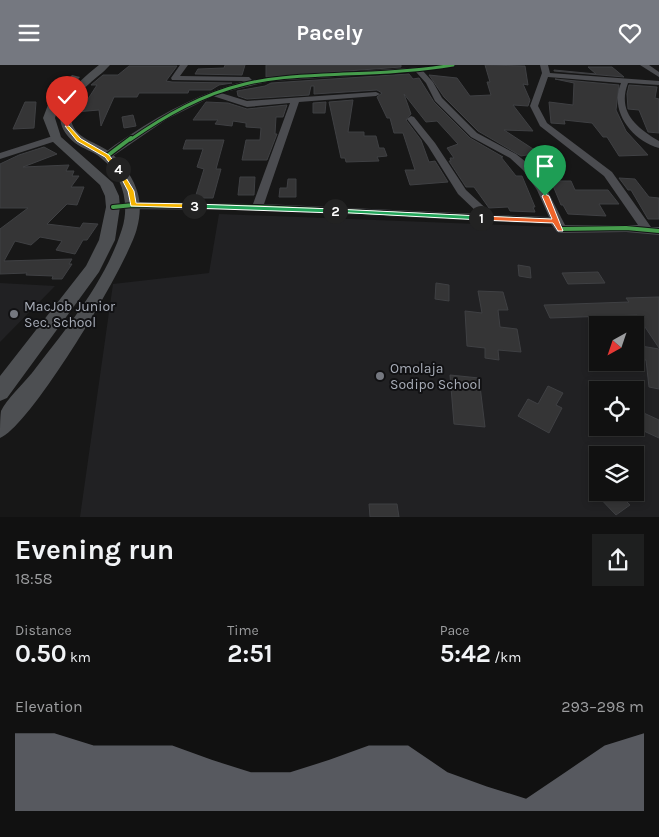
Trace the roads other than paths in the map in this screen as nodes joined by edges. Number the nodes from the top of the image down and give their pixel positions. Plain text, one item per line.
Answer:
1 (92, 65) edge
2 (105, 65) edge
3 (184, 65) edge
4 (315, 65) edge
5 (453, 65) edge
6 (644, 65) edge
7 (544, 70) edge
8 (419, 71) junction
9 (659, 75) edge
10 (319, 76) junction
11 (269, 79) junction
12 (625, 81) junction
13 (659, 83) edge
14 (215, 93) junction
15 (376, 94) dead end
16 (296, 99) junction
17 (411, 119) dead end
18 (56, 139) junction
19 (659, 145) edge
20 (0, 156) edge
21 (107, 156) junction
22 (133, 205) junction
23 (113, 207) junction
24 (258, 207) junction
25 (490, 218) junction
26 (560, 229) junction
27 (653, 231) edge
28 (0, 392) edge
29 (0, 427) edge

1 - 18 main road
2 - 21 main road
3 - 11 street
4 - 10 street
5 - 8 street
6 - 9 street
7 - 12 street
7 - 27 street
8 - 10 street
8 - 26 street
10 - 11 street
11 - 14 street
12 - 13 street
12 - 19 street
14 - 16 street
14 - 21 street
15 - 16 street
16 - 24 street
17 - 25 street
18 - 20 street
18 - 23 main road
21 - 22 main road
22 - 23 street
22 - 24 street
22 - 29 main road
23 - 28 main road
24 - 25 street
25 - 26 street
26 - 27 street

